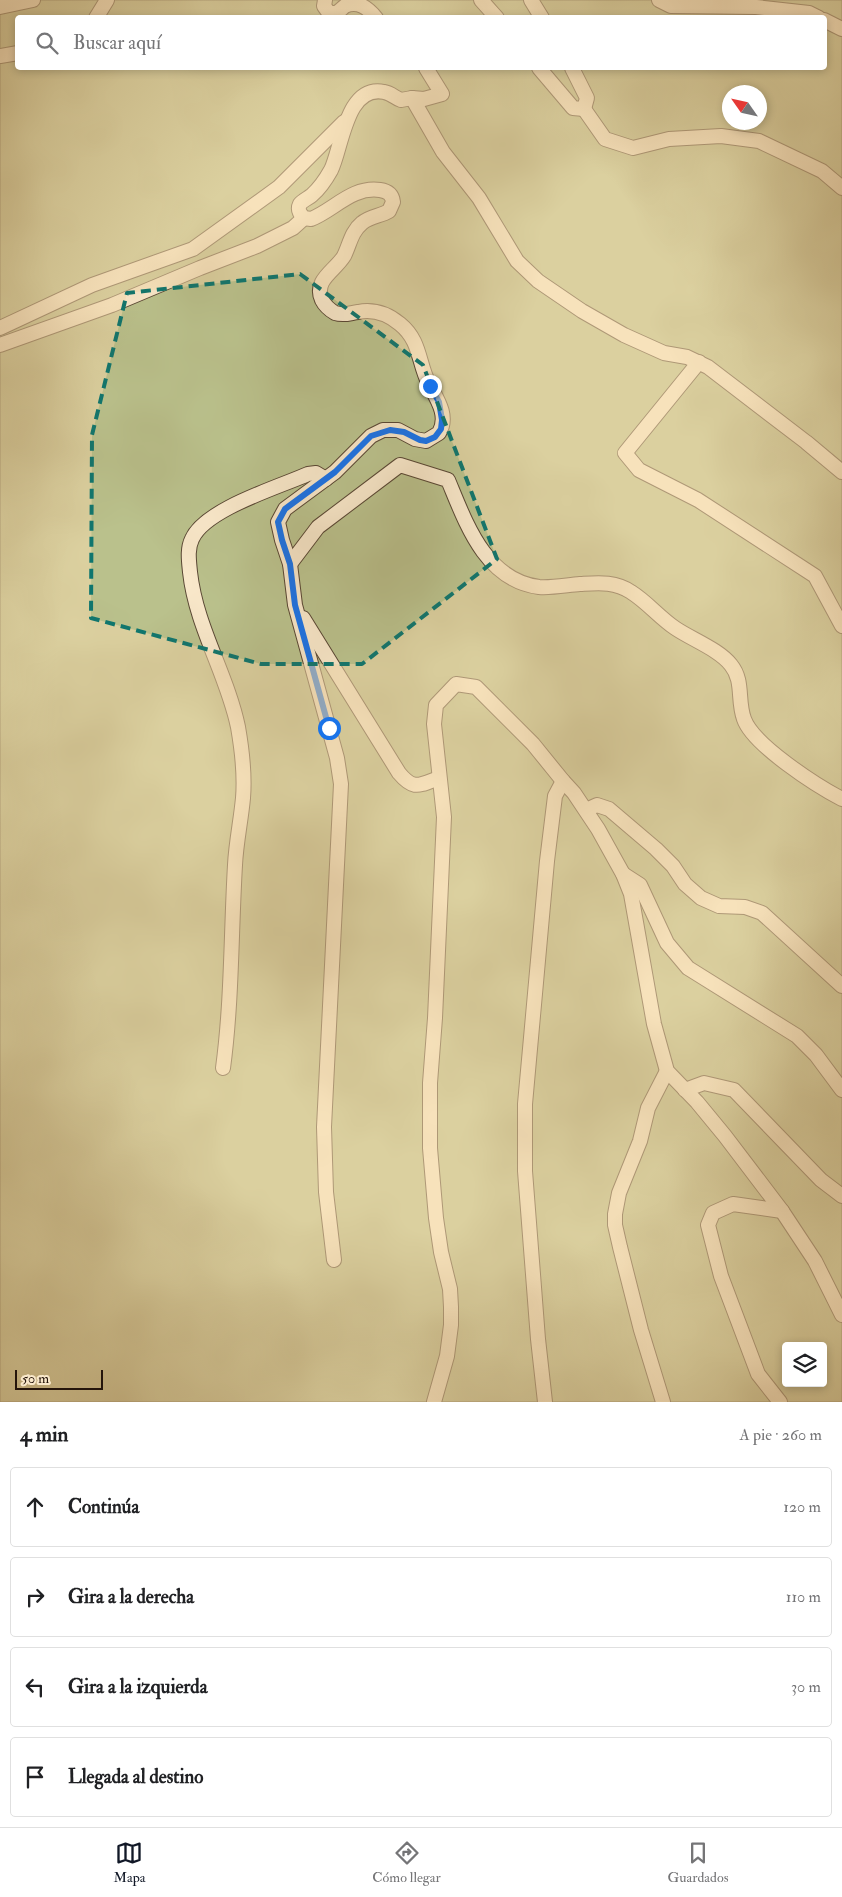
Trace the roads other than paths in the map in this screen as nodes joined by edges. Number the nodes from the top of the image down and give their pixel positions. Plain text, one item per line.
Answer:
1 (33, 0) edge
2 (107, 0) edge
3 (325, 0) edge
4 (481, 0) edge
5 (531, 0) edge
6 (659, 0) edge
7 (754, 0) edge
8 (0, 7) edge
9 (737, 7) junction
10 (98, 15) edge
11 (374, 15) edge
12 (494, 15) edge
13 (540, 15) edge
14 (814, 15) edge
15 (827, 22) edge
16 (842, 29) edge
17 (15, 53) edge
18 (0, 56) edge
19 (427, 70) edge
20 (541, 70) edge
21 (573, 70) edge
22 (412, 98) junction
23 (584, 109) junction
24 (348, 118) junction
25 (842, 188) edge
26 (304, 218) junction
27 (0, 328) edge
28 (0, 345) edge
29 (699, 362) junction
30 (842, 472) edge
31 (326, 479) junction
32 (290, 564) junction
33 (295, 605) junction
34 (842, 626) edge
35 (439, 778) junction
36 (562, 782) junction
37 (842, 799) edge
38 (586, 810) junction
39 (623, 874) junction
40 (842, 986) edge
41 (223, 1068) dead end
42 (668, 1071) junction
43 (685, 1090) junction
44 (842, 1090) edge
45 (842, 1196) edge
46 (782, 1211) junction
47 (334, 1260) dead end
48 (842, 1316) edge
49 (434, 1402) edge
50 (545, 1402) edge
51 (663, 1402) edge
52 (780, 1402) edge

1 - 8 street
2 - 10 street
3 - 11 street
4 - 12 street
5 - 13 street
6 - 9 street
7 - 9 street
9 - 14 street
15 - 16 street
17 - 18 street
19 - 22 street
20 - 23 street
21 - 23 street
22 - 24 street
22 - 29 street
23 - 25 street
24 - 26 street
24 - 27 street
26 - 28 street
26 - 31 street
29 - 30 street
29 - 34 street
31 - 32 street
31 - 41 street
32 - 33 street
32 - 37 street
33 - 35 street
33 - 47 street
35 - 36 street
35 - 49 street
36 - 38 street
36 - 50 street
38 - 39 street
38 - 40 street
39 - 42 street
39 - 44 street
42 - 43 street
42 - 51 street
43 - 45 street
43 - 46 street
46 - 48 street
46 - 52 street

